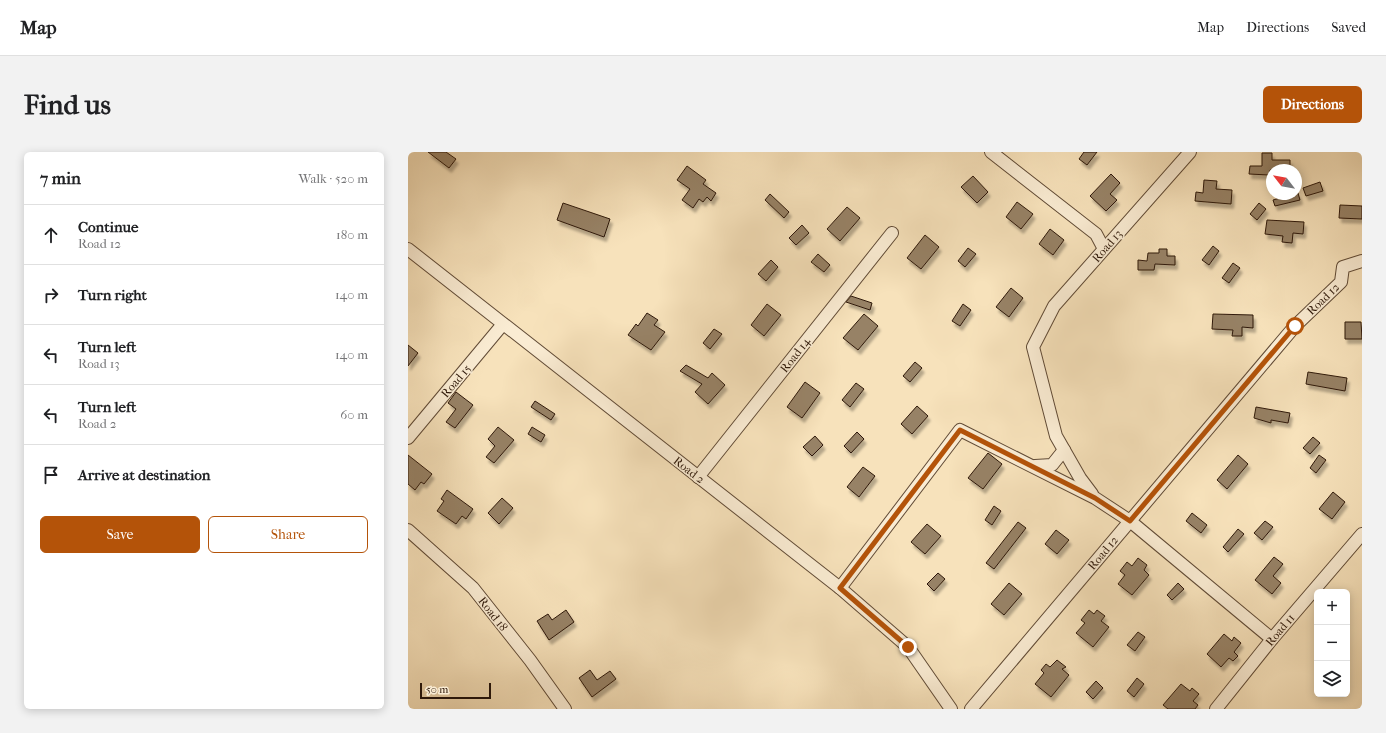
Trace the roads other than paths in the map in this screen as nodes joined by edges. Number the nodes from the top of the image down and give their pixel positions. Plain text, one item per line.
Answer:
1 (991, 152) edge
2 (1190, 152) edge
3 (892, 233) dead end
4 (1104, 248) junction
5 (408, 249) edge
6 (1362, 261) edge
7 (503, 324) junction
8 (408, 438) edge
9 (1064, 450) junction
10 (1035, 466) junction
11 (698, 478) junction
12 (1095, 498) junction
13 (1130, 521) junction
14 (408, 530) edge
15 (1362, 534) edge
16 (840, 588) junction
17 (1272, 639) junction
18 (565, 709) edge
19 (951, 709) edge
20 (971, 709) edge
21 (1216, 709) edge

1 - 4 street
2 - 4 street, Road 13
3 - 11 street, Road 14
4 - 9 street, Road 13
5 - 7 street, Road 2
6 - 13 street, Road 12
7 - 8 street, Road 15
7 - 11 street, Road 2
9 - 10 street
9 - 12 street
10 - 12 street
10 - 16 street
11 - 16 street, Road 2
12 - 13 street
13 - 17 street
13 - 20 street, Road 12
14 - 18 street, Road 18
15 - 17 street, Road 11
16 - 19 street, Road 2
17 - 21 street, Road 11

